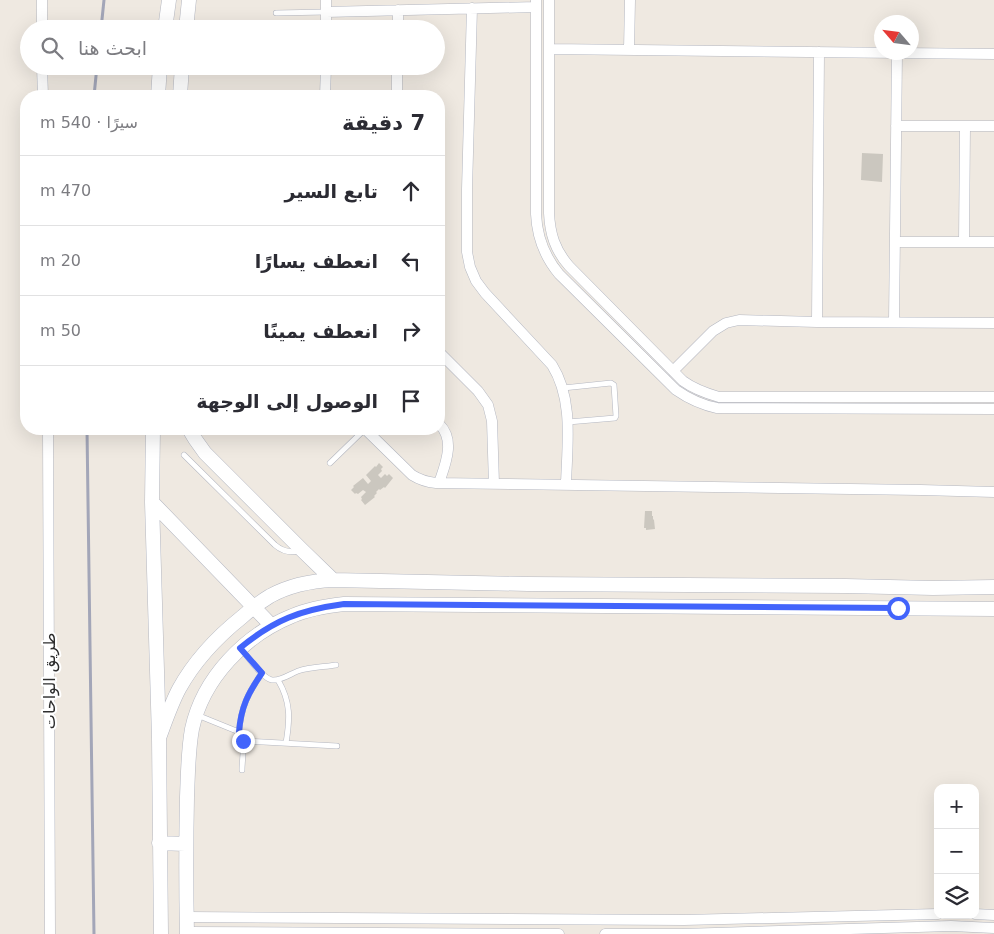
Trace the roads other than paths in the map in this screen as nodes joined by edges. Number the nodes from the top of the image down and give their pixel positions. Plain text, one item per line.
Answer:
1 (42, 0) edge
2 (169, 0) edge
3 (189, 0) edge
4 (326, 0) edge
5 (549, 0) edge
6 (630, 0) edge
7 (536, 3) edge
8 (472, 8) junction
9 (398, 10) junction
10 (326, 12) junction
11 (276, 13) dead end
12 (42, 20) edge
13 (166, 20) edge
14 (187, 20) edge
15 (326, 20) edge
16 (398, 20) edge
17 (550, 49) junction
18 (629, 50) junction
19 (819, 52) junction
20 (992, 52) edge
21 (874, 53) edge
22 (919, 53) edge
23 (897, 60) edge
24 (42, 75) edge
25 (159, 75) edge
26 (181, 75) edge
27 (326, 75) edge
28 (397, 75) edge
29 (43, 90) edge
30 (158, 90) edge
31 (180, 90) edge
32 (325, 90) edge
33 (397, 90) edge
34 (896, 126) junction
35 (965, 126) junction
36 (994, 126) edge
37 (536, 132) junction
38 (549, 132) junction
39 (895, 242) junction
40 (964, 242) junction
41 (994, 242) edge
42 (604, 301) junction
43 (594, 309) junction
44 (817, 322) junction
45 (894, 322) junction
46 (994, 322) edge
47 (445, 358) edge
48 (673, 371) junction
49 (563, 388) junction
50 (760, 397) junction
51 (953, 397) junction
52 (994, 397) edge
53 (760, 409) junction
54 (954, 409) junction
55 (994, 409) edge
56 (568, 422) junction
57 (48, 435) edge
58 (153, 435) edge
59 (193, 435) edge
60 (359, 435) edge
61 (371, 435) edge
62 (445, 435) edge
63 (184, 455) dead end
64 (330, 463) dead end
65 (439, 483) junction
66 (494, 484) junction
67 (566, 485) junction
68 (994, 492) edge
69 (152, 502) junction
70 (302, 550) junction
71 (333, 580) junction
72 (456, 583) junction
73 (994, 587) edge
74 (933, 588) junction
75 (455, 604) junction
76 (254, 607) junction
77 (933, 609) junction
78 (994, 609) edge
79 (271, 625) junction
80 (240, 648) junction
81 (336, 665) dead end
82 (262, 673) junction
83 (278, 680) junction
84 (197, 715) junction
85 (239, 732) junction
86 (158, 738) junction
87 (243, 741) junction
88 (286, 744) junction
89 (337, 746) dead end
90 (242, 770) dead end
91 (159, 843) junction
92 (186, 844) junction
93 (934, 914) edge
94 (979, 914) edge
95 (914, 915) junction
96 (994, 915) edge
97 (187, 917) junction
98 (431, 919) junction
99 (914, 927) junction
100 (994, 928) edge
101 (874, 931) edge
102 (842, 932) edge
103 (187, 933) edge
104 (338, 933) edge
105 (381, 933) edge
106 (431, 933) edge
107 (50, 934) edge
108 (161, 934) edge
109 (559, 934) edge
110 (605, 934) edge

1 - 12 street
2 - 13 street
3 - 14 street
4 - 10 street
5 - 17 street
6 - 18 street
7 - 8 street
7 - 37 street
8 - 9 street
8 - 49 street
9 - 10 street
9 - 16 street
10 - 11 lane
10 - 15 street
17 - 18 street
17 - 38 street
18 - 19 street
19 - 21 street
19 - 44 street
20 - 22 street
23 - 34 street
24 - 29 street
25 - 30 street
26 - 31 street
27 - 32 street
28 - 33 street
34 - 35 street
34 - 39 street
35 - 36 street
35 - 40 street
37 - 38 street
37 - 43 street
38 - 42 street
39 - 40 street
39 - 45 street
40 - 41 street
42 - 43 street
42 - 48 street
43 - 53 street
44 - 45 street
44 - 48 street
45 - 46 street
47 - 66 street
48 - 50 street
49 - 56 street
49 - 56 lane
50 - 51 street
50 - 53 street
51 - 52 street
51 - 54 street
53 - 54 street
54 - 55 street
56 - 67 street
57 - 107 street, طريق الواحات
58 - 69 street
59 - 70 street
60 - 64 lane
61 - 65 street
62 - 65 street
63 - 70 lane
65 - 66 street
66 - 67 street
67 - 68 street
69 - 76 street
69 - 86 street
70 - 71 street
71 - 72 street
71 - 76 street
72 - 74 street
72 - 75 street
73 - 74 street
74 - 77 street
75 - 77 street
75 - 79 street
76 - 79 street
76 - 86 street
77 - 78 street
79 - 80 street
80 - 82 lane
80 - 84 street
81 - 83 lane
82 - 83 lane
82 - 85 lane
83 - 88 lane
84 - 85 lane
84 - 92 street
85 - 87 lane
86 - 91 street
87 - 88 lane
87 - 90 lane
88 - 89 lane
91 - 92 street
91 - 108 street
92 - 97 street
93 - 95 street
94 - 96 street
95 - 98 street
95 - 99 street
97 - 98 street
97 - 103 street
98 - 106 street
99 - 100 street
99 - 101 street
101 - 102 street
102 - 110 street
103 - 104 street
104 - 105 street
105 - 106 street
106 - 109 street

